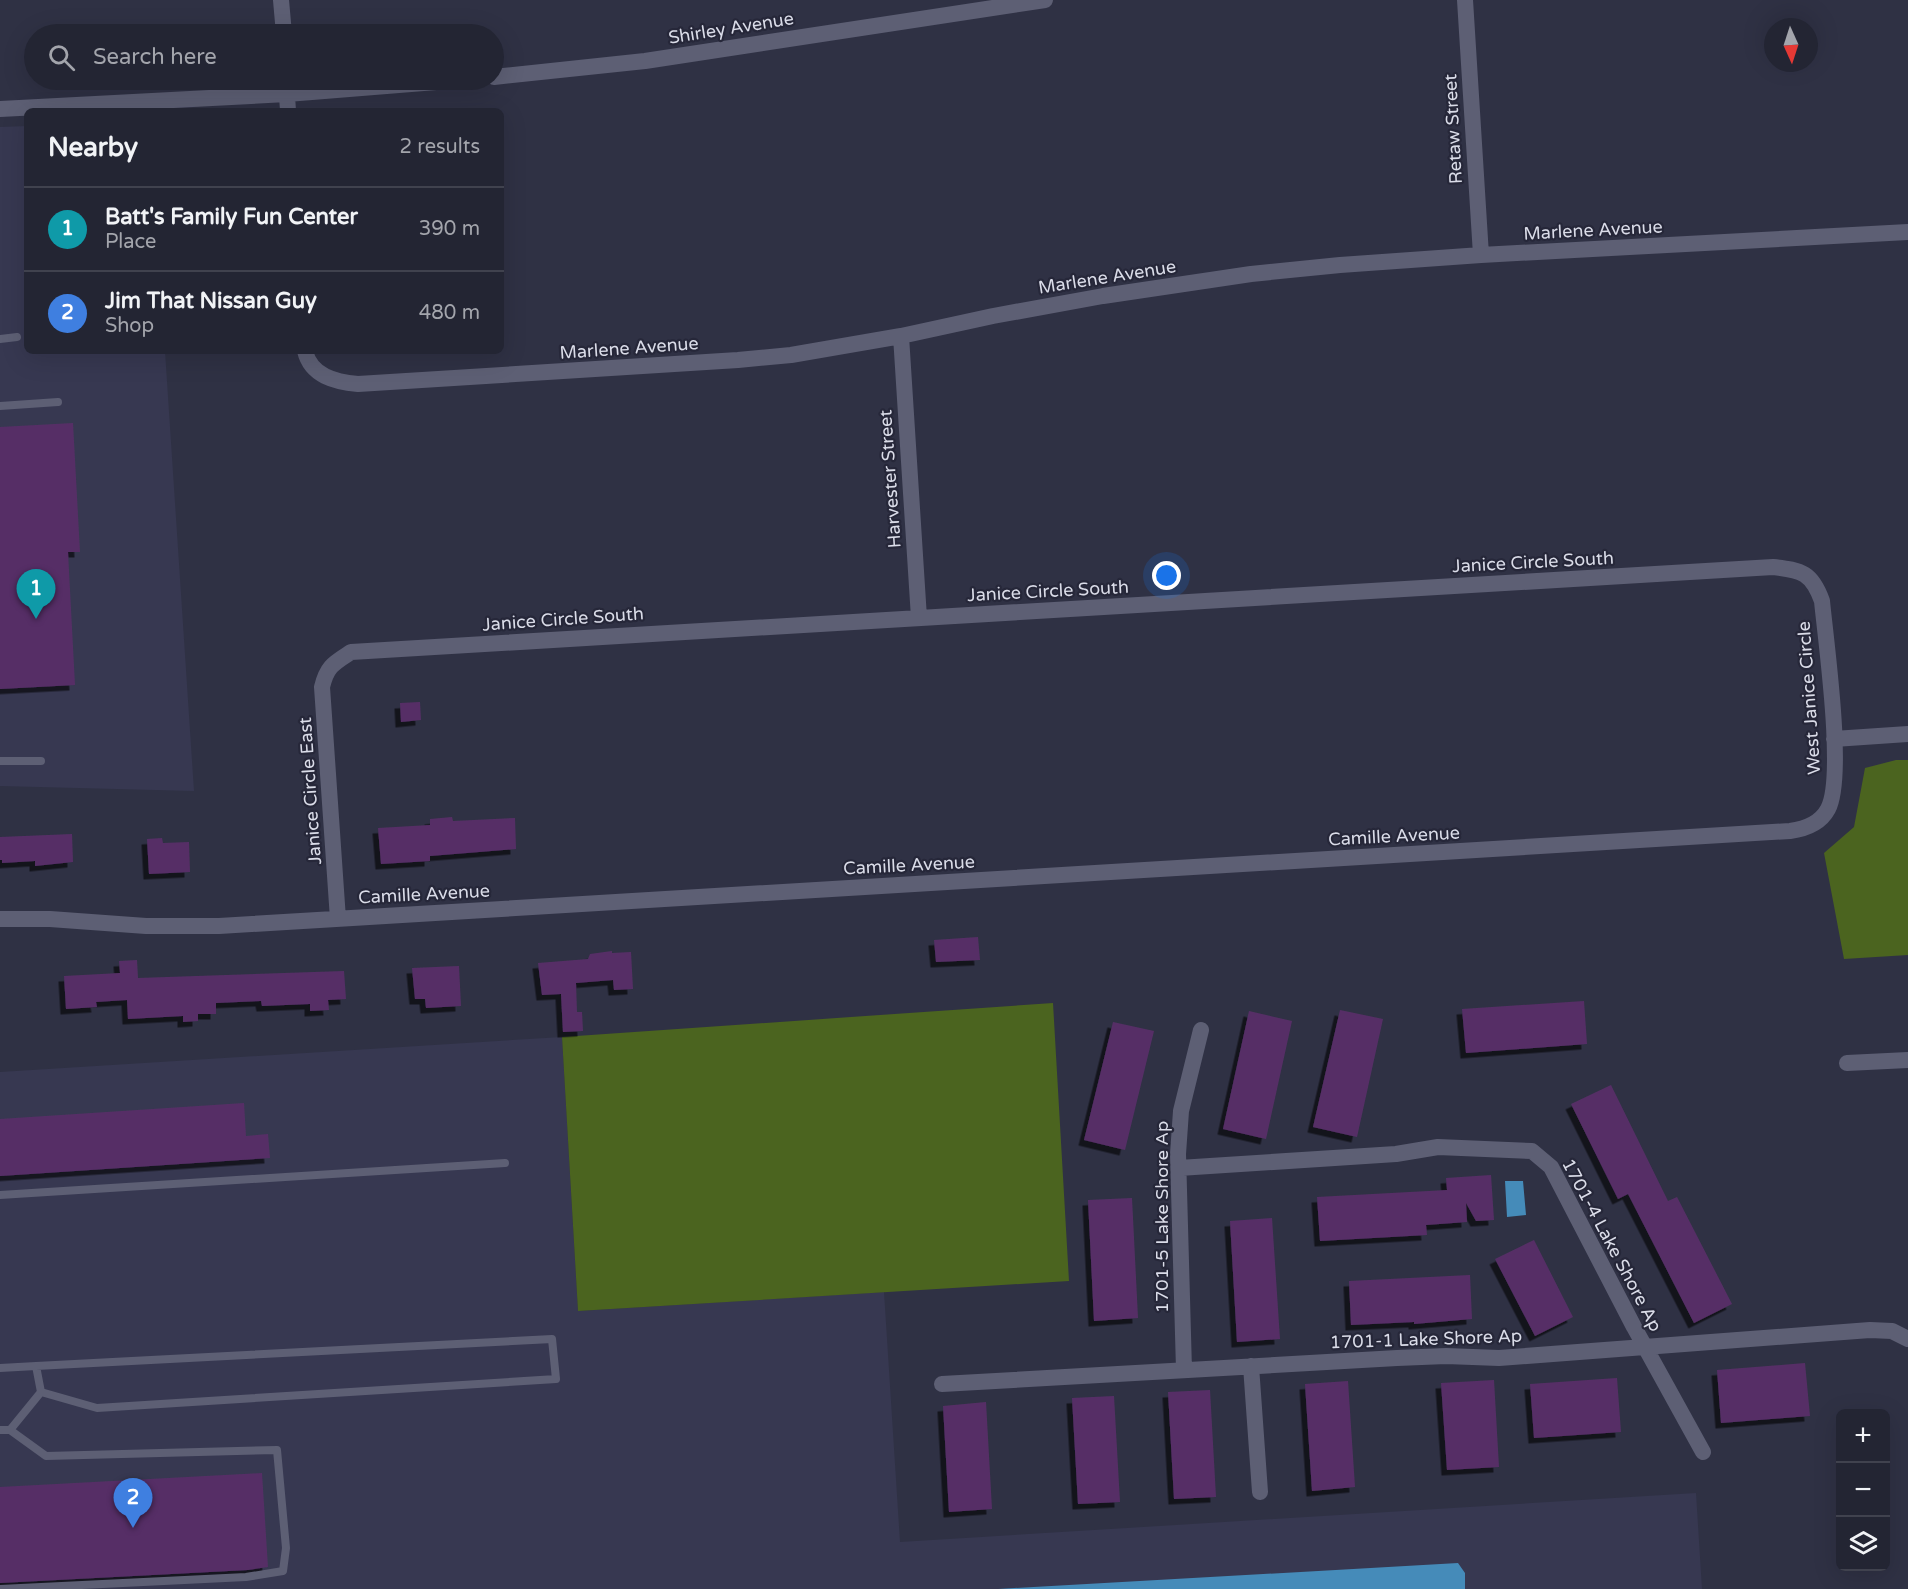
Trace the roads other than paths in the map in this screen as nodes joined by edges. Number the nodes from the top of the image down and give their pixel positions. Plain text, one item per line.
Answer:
1 (281, 0) edge
2 (1045, 0) edge
3 (1465, 0) edge
4 (283, 24) edge
5 (504, 75) edge
6 (248, 90) edge
7 (287, 90) edge
8 (288, 108) edge
9 (0, 109) edge
10 (1908, 232) edge
11 (1481, 255) junction
12 (901, 336) junction
13 (17, 337) dead end
14 (0, 339) edge
15 (306, 354) edge
16 (58, 402) dead end
17 (0, 406) edge
18 (1804, 574) joint
19 (919, 618) junction
20 (333, 663) joint
21 (1908, 734) edge
22 (1834, 739) junction
23 (0, 761) edge
24 (41, 761) dead end
25 (1818, 821) joint
26 (0, 919) edge
27 (338, 919) junction
28 (1201, 1030) dead end
29 (1908, 1060) edge
30 (1847, 1063) dead end
31 (505, 1163) dead end
32 (1179, 1168) junction
33 (0, 1195) edge
34 (1908, 1339) edge
35 (1645, 1347) junction
36 (36, 1366) junction
37 (1251, 1366) junction
38 (0, 1368) edge
39 (1184, 1370) junction
40 (942, 1384) dead end
41 (41, 1392) junction
42 (0, 1430) edge
43 (10, 1430) junction
44 (1702, 1452) dead end
45 (1260, 1492) dead end
46 (0, 1589) edge

1 - 4 street
2 - 5 street, Shirley Avenue
3 - 11 street, Retaw Street
6 - 9 street
7 - 8 street
10 - 11 street, Marlene Avenue
11 - 12 street, Marlene Avenue
12 - 15 street, Marlene Avenue
12 - 19 street, Harvester Street
13 - 14 lane
16 - 17 lane
18 - 19 street, Janice Circle South
18 - 22 street, West Janice Circle
19 - 20 street, Janice Circle South
20 - 27 street, Janice Circle East
21 - 22 street
22 - 25 street, West Janice Circle
23 - 24 lane
25 - 27 street, Camille Avenue
26 - 27 street, Camille Avenue
28 - 32 street, 1701-5 Lake Shore Ap
29 - 30 street
31 - 33 lane
32 - 35 street, 1701-4 Lake Shore Ap
32 - 39 street, 1701-5 Lake Shore Ap
34 - 35 street, 1701-1 Lake Shore Ap
35 - 37 street, 1701-1 Lake Shore Ap
35 - 44 street, 1701-4 Lake Shore Ap
36 - 38 lane
36 - 41 lane
36 - 41 lane
37 - 39 street, 1701-1 Lake Shore Ap
37 - 45 street
39 - 40 street, 1701-1 Lake Shore Ap
41 - 43 lane
42 - 43 lane
43 - 46 lane

